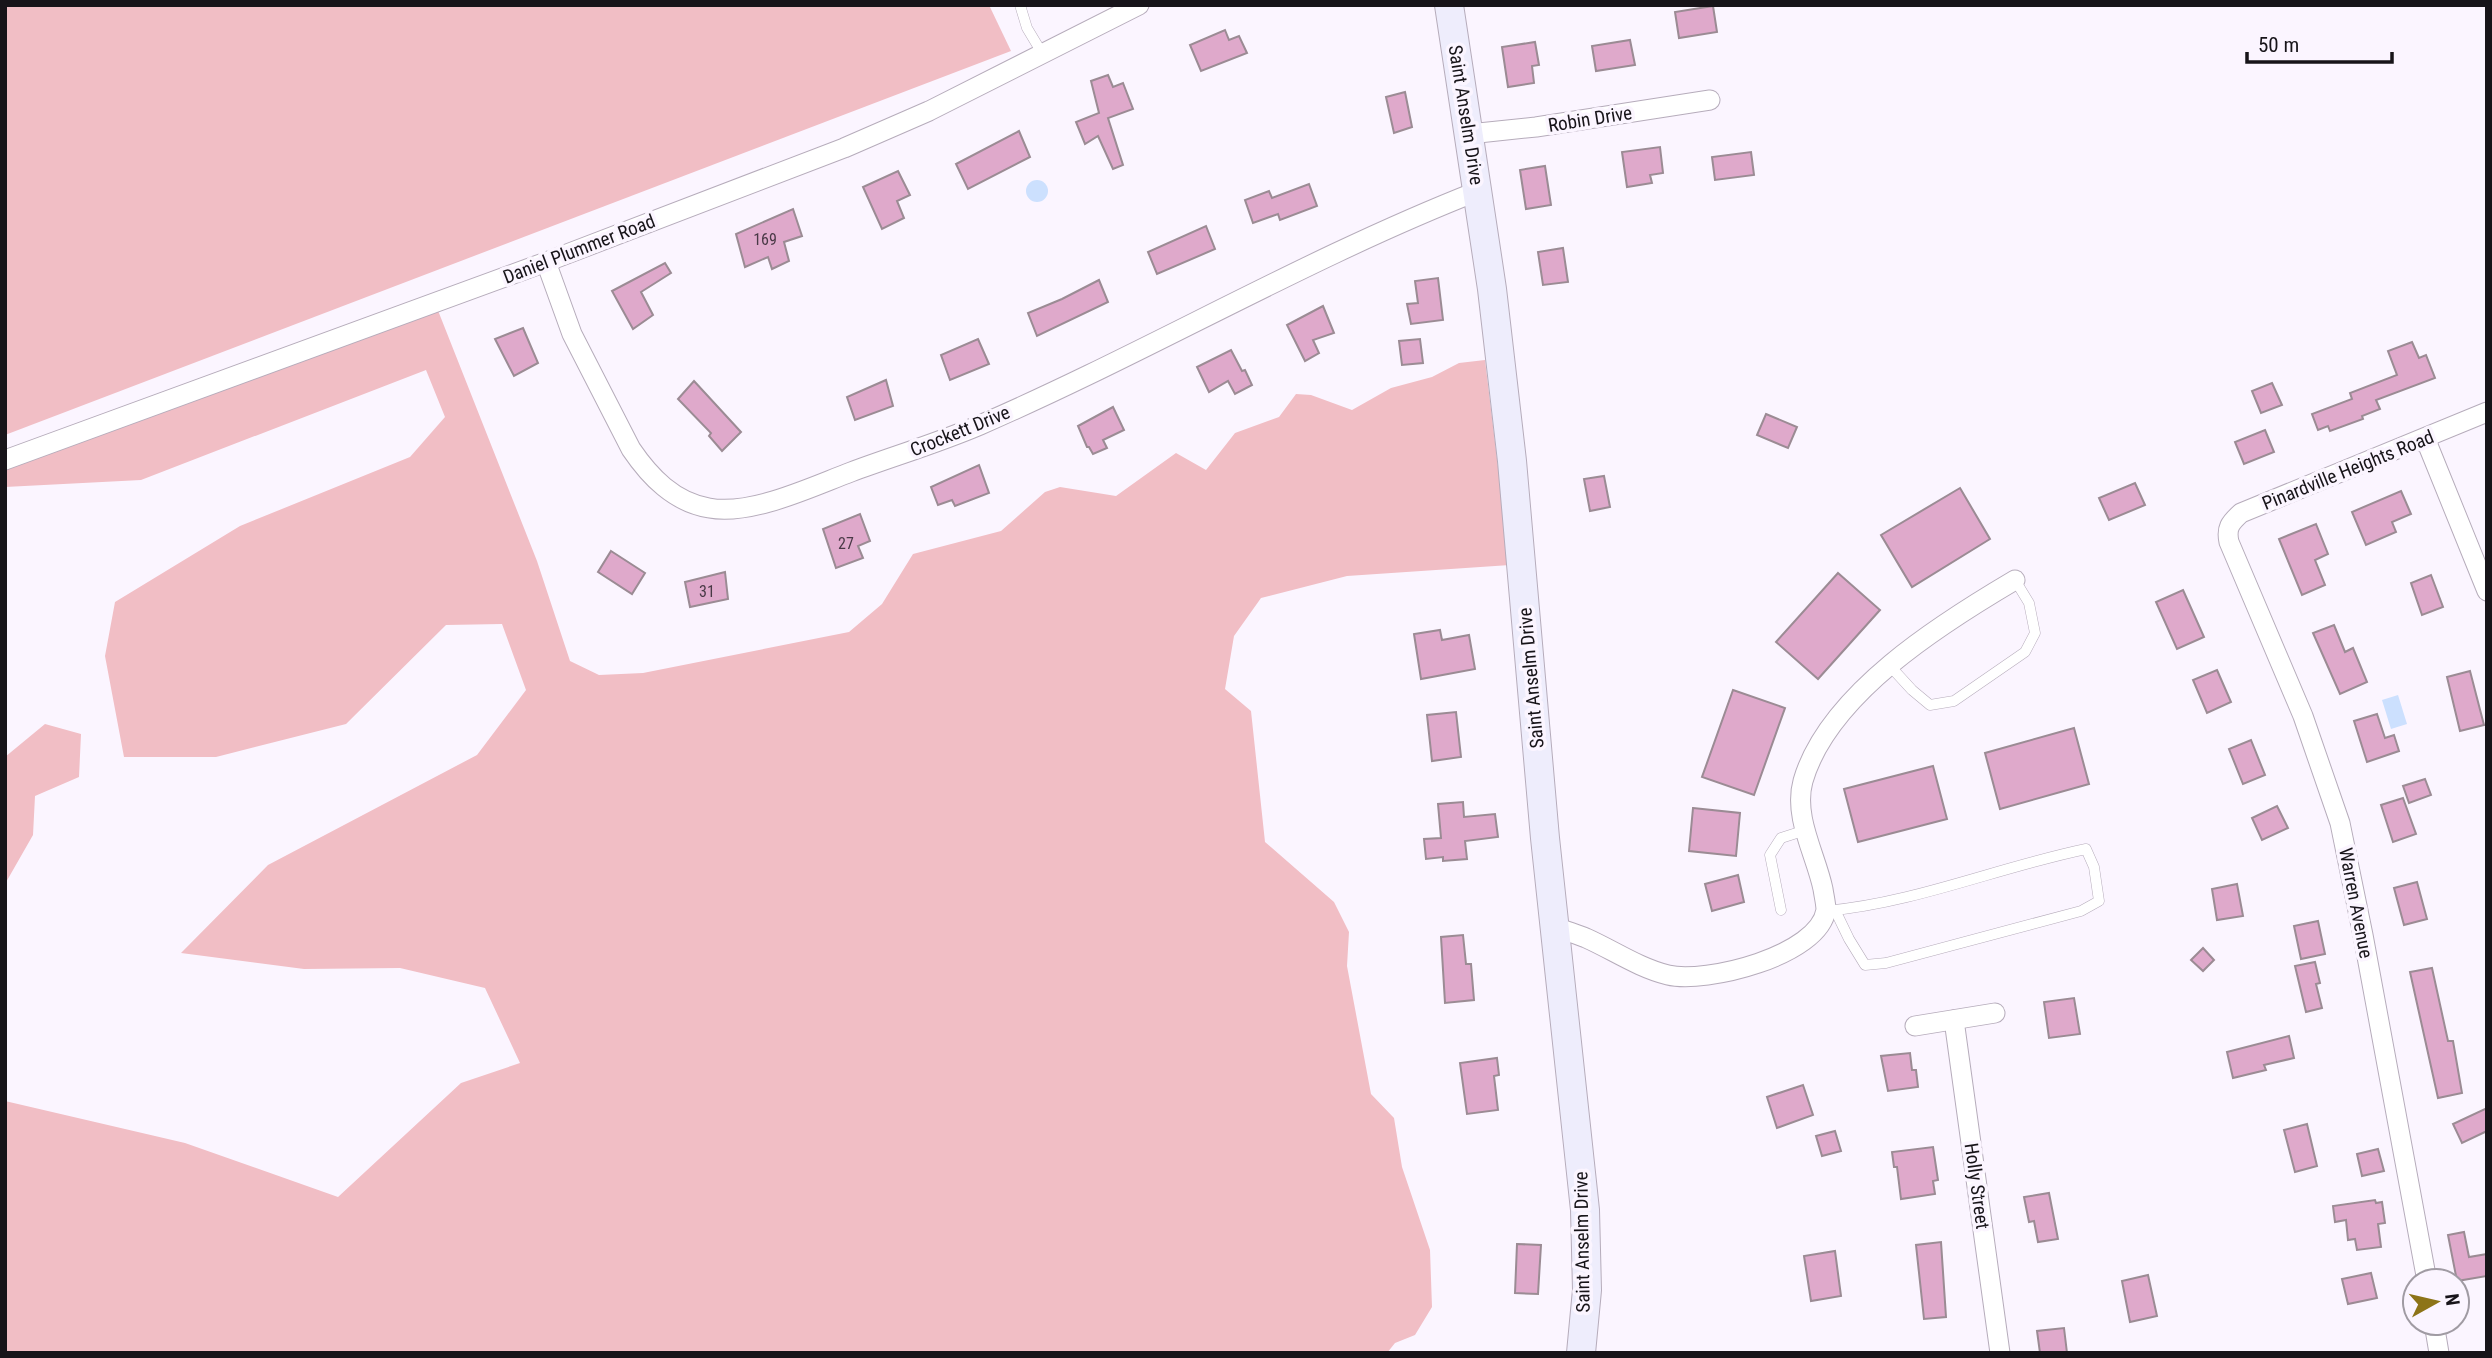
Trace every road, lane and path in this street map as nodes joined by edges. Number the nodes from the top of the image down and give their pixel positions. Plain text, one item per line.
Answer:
1 (1020, 5) edge
2 (1139, 5) edge
3 (1449, 5) edge
4 (1042, 53) junction
5 (1710, 100) dead end
6 (1469, 134) junction
7 (1478, 191) junction
8 (545, 262) junction
9 (2487, 412) edge
10 (2425, 438) junction
11 (5, 460) edge
12 (2229, 542) joint
13 (2015, 580) joint
14 (2487, 591) edge
15 (1890, 666) junction
16 (1806, 830) junction
17 (1781, 910) dead end
18 (1830, 910) junction
19 (1556, 927) junction
20 (1995, 1013) dead end
21 (1954, 1020) junction
22 (1915, 1026) dead end
23 (2424, 1267) edge
24 (1581, 1353) edge
25 (2000, 1353) edge

1 - 4 lane
2 - 4 street, Daniel Plummer Road
3 - 6 street, Saint Anselm Drive
4 - 8 street, Daniel Plummer Road
5 - 6 street, Robin Drive
6 - 7 street, Saint Anselm Drive
7 - 8 street, Crockett Drive
7 - 19 street, Saint Anselm Drive
8 - 11 street, Daniel Plummer Road
9 - 10 street, Pinardville Heights Road
10 - 12 street, Pinardville Heights Road
10 - 14 street
12 - 23 street, Warren Avenue
13 - 15 street
13 - 15 lane
15 - 16 street
16 - 17 lane
16 - 18 street
18 - 18 lane
18 - 19 street
19 - 24 street, Saint Anselm Drive
20 - 21 street
21 - 22 street
21 - 25 street, Holly Street

